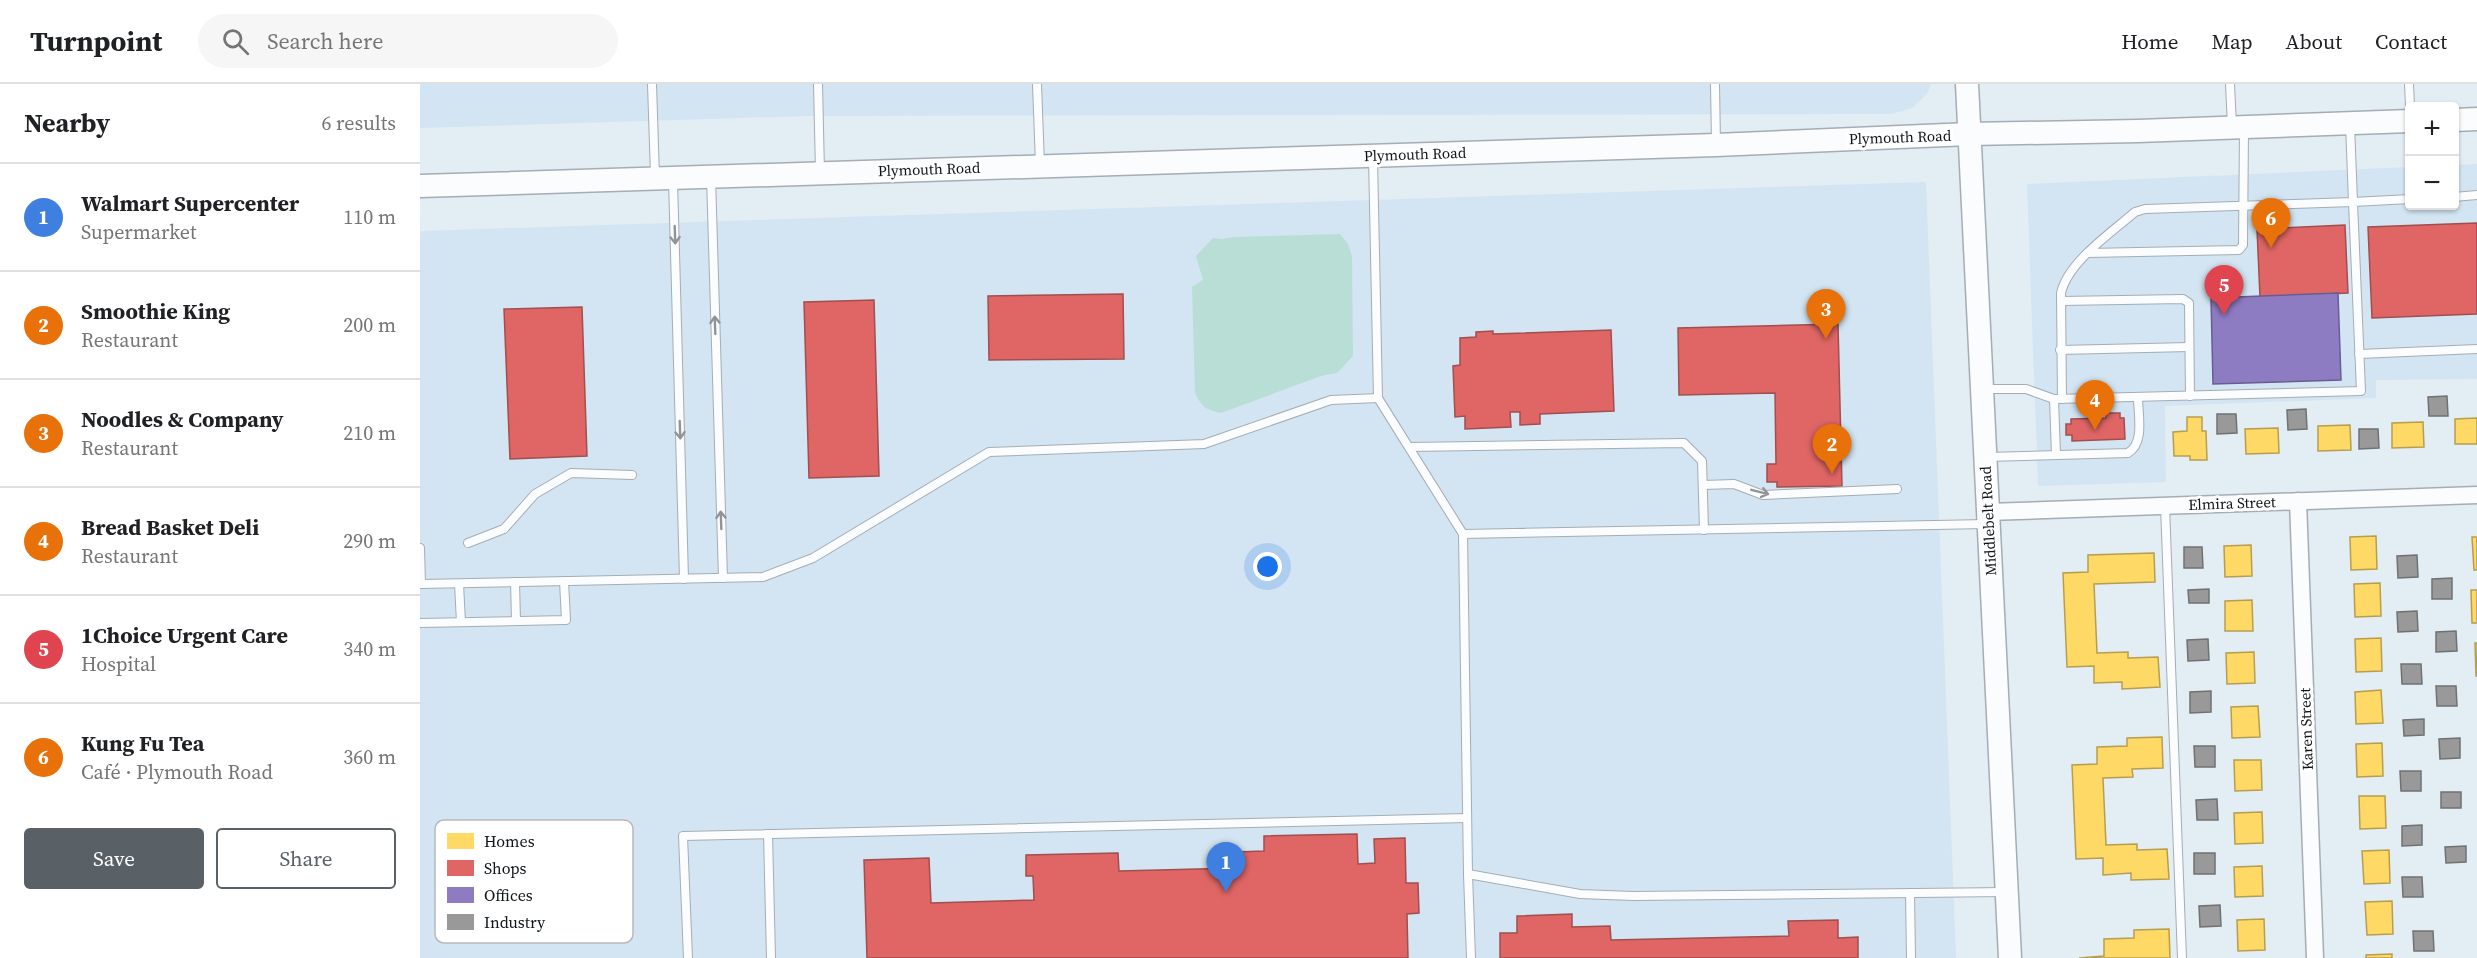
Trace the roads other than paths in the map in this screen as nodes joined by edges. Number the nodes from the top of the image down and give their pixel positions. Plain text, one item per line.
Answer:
1 (652, 84) edge
2 (819, 84) edge
3 (1037, 84) edge
4 (1714, 84) edge
5 (1967, 84) edge
6 (2230, 84) edge
7 (2409, 84) edge
8 (2410, 102) edge
9 (2477, 119) edge
10 (2459, 120) edge
11 (2405, 121) edge
12 (2350, 123) junction
13 (2238, 127) junction
14 (1969, 134) junction
15 (1716, 145) junction
16 (1373, 155) junction
17 (1040, 166) junction
18 (820, 172) junction
19 (711, 176) junction
20 (664, 177) junction
21 (420, 186) edge
22 (2477, 195) edge
23 (2459, 197) edge
24 (2405, 199) edge
25 (2353, 202) junction
26 (2243, 207) junction
27 (2088, 253) junction
28 (2061, 302) junction
29 (2189, 347) junction
30 (2477, 349) edge
31 (2060, 350) junction
32 (2359, 354) junction
33 (1982, 389) junction
34 (2190, 396) junction
35 (2138, 397) junction
36 (1378, 398) junction
37 (2058, 399) junction
38 (1409, 447) junction
39 (2056, 455) junction
40 (1985, 457) junction
41 (632, 475) dead end
42 (1703, 484) junction
43 (1897, 489) dead end
44 (2477, 495) edge
45 (2298, 501) junction
46 (2165, 506) junction
47 (1988, 518) junction
48 (1704, 530) junction
49 (1463, 534) junction
50 (468, 543) dead end
51 (420, 548) edge
52 (723, 578) junction
53 (684, 579) junction
54 (564, 581) junction
55 (515, 582) junction
56 (421, 584) edge
57 (459, 584) junction
58 (516, 621) junction
59 (461, 622) junction
60 (420, 623) edge
61 (1467, 818) junction
62 (768, 834) junction
63 (1468, 874) junction
64 (2007, 892) junction
65 (1910, 893) junction
66 (688, 958) edge
67 (771, 958) edge
68 (1471, 958) edge
69 (1911, 958) edge
70 (2010, 958) edge
71 (2182, 958) edge
72 (2315, 958) edge

1 - 20 lane
2 - 18 lane
3 - 17 lane
4 - 15 lane
5 - 14 main road, Middlebelt Road
6 - 13 lane
7 - 8 lane
9 - 10 main road
11 - 12 main road, Plymouth Road
12 - 13 main road, Plymouth Road
12 - 25 lane
13 - 14 main road, Plymouth Road
13 - 26 lane
14 - 15 main road, Plymouth Road
14 - 33 main road, Middlebelt Road
15 - 16 main road, Plymouth Road
16 - 17 main road, Plymouth Road
16 - 36 lane
17 - 18 main road, Plymouth Road
18 - 19 main road, Plymouth Road
19 - 20 main road, Plymouth Road
52 -> 19 lane
20 - 21 main road, Plymouth Road
20 -> 53 lane
22 - 23 lane
24 - 25 lane
25 - 26 lane
25 - 32 lane
26 - 27 lane
26 - 27 lane
27 - 28 lane
28 - 29 lane
28 - 31 lane
29 - 31 lane
29 - 34 lane
30 - 32 lane
31 - 37 lane
32 - 34 lane
33 - 37 lane
33 - 40 main road, Middlebelt Road
34 - 35 lane
35 - 37 lane
35 - 39 lane
36 - 38 lane
36 - 52 lane
37 - 39 lane
38 - 42 lane
38 - 49 lane
39 - 40 lane
40 - 47 main road, Middlebelt Road
41 - 50 lane
42 -> 43 lane
42 - 48 lane
44 - 45 street, Elmira Street
45 - 46 street, Elmira Street
45 - 72 street, Karen Street
46 - 47 street, Elmira Street
46 - 71 lane
47 - 48 lane
47 - 64 main road, Middlebelt Road
48 - 49 lane
49 - 61 lane
51 - 56 lane
52 - 53 lane
53 - 54 lane
54 - 55 lane
54 - 58 lane
55 - 57 lane
55 - 58 lane
56 - 57 lane
57 - 59 lane
58 - 59 lane
59 - 60 lane
61 - 62 lane
61 - 63 lane
62 - 66 lane
62 - 67 lane
63 - 65 lane
63 - 68 lane
64 - 65 lane
64 - 70 main road, Middlebelt Road
65 - 69 lane

